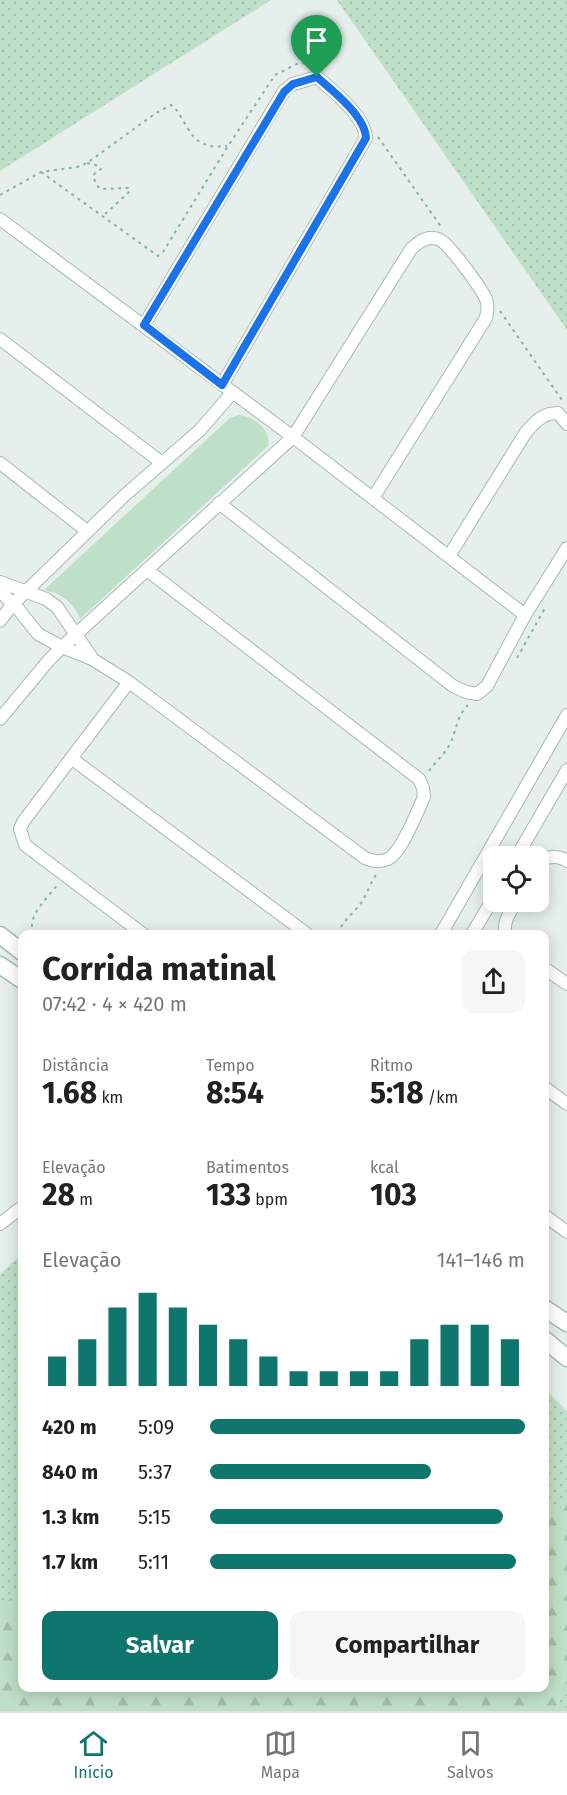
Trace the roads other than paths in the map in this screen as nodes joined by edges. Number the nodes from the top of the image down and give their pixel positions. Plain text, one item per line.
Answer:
1 (0, 219) edge
2 (144, 325) junction
3 (0, 339) edge
4 (227, 389) junction
5 (567, 424) edge
6 (293, 437) junction
7 (0, 463) edge
8 (162, 463) junction
9 (374, 498) junction
10 (219, 503) junction
11 (87, 531) junction
12 (567, 548) edge
13 (449, 556) junction
14 (147, 570) junction
15 (0, 582) edge
16 (0, 591) edge
17 (25, 593) junction
18 (12, 605) junction
19 (525, 615) junction
20 (0, 621) edge
21 (75, 636) junction
22 (62, 647) junction
23 (92, 659) junction
24 (129, 682) junction
25 (1, 716) edge
26 (567, 716) edge
27 (71, 758) junction
28 (567, 771) edge
29 (523, 846) edge
30 (549, 858) edge
31 (567, 861) edge
32 (485, 912) edge
33 (510, 912) edge
34 (138, 930) edge
35 (302, 930) edge
36 (443, 930) edge
37 (474, 930) edge
38 (504, 930) edge
39 (0, 935) edge
40 (18, 949) edge
41 (0, 965) edge
42 (549, 971) edge
43 (18, 977) edge
44 (567, 984) edge
45 (549, 1091) edge
46 (567, 1104) edge
47 (18, 1210) edge
48 (549, 1219) edge
49 (0, 1224) edge
50 (567, 1232) edge
51 (549, 1311) edge
52 (567, 1323) edge
53 (549, 1343) edge
54 (567, 1358) edge

1 - 2 street
2 - 4 street
2 - 4 street
3 - 8 street
4 - 6 street
4 - 8 street
5 - 13 street
6 - 9 street
6 - 9 street
6 - 10 street
7 - 11 street
8 - 11 street
9 - 13 street
10 - 14 street
10 - 19 street
11 - 17 street
12 - 19 street
13 - 19 street
14 - 21 street
14 - 24 street
15 - 17 street
16 - 18 street
17 - 18 street
17 - 21 street
18 - 20 street
18 - 22 street
21 - 22 street
21 - 23 street
22 - 23 street
22 - 25 street
23 - 24 street
24 - 27 street
26 - 36 street
27 - 34 street
27 - 35 street
28 - 29 street
30 - 31 street
32 - 37 street
33 - 38 street
39 - 40 main road
41 - 43 main road
42 - 44 street
45 - 46 street
47 - 49 street
48 - 50 street
51 - 52 main road
53 - 54 main road

